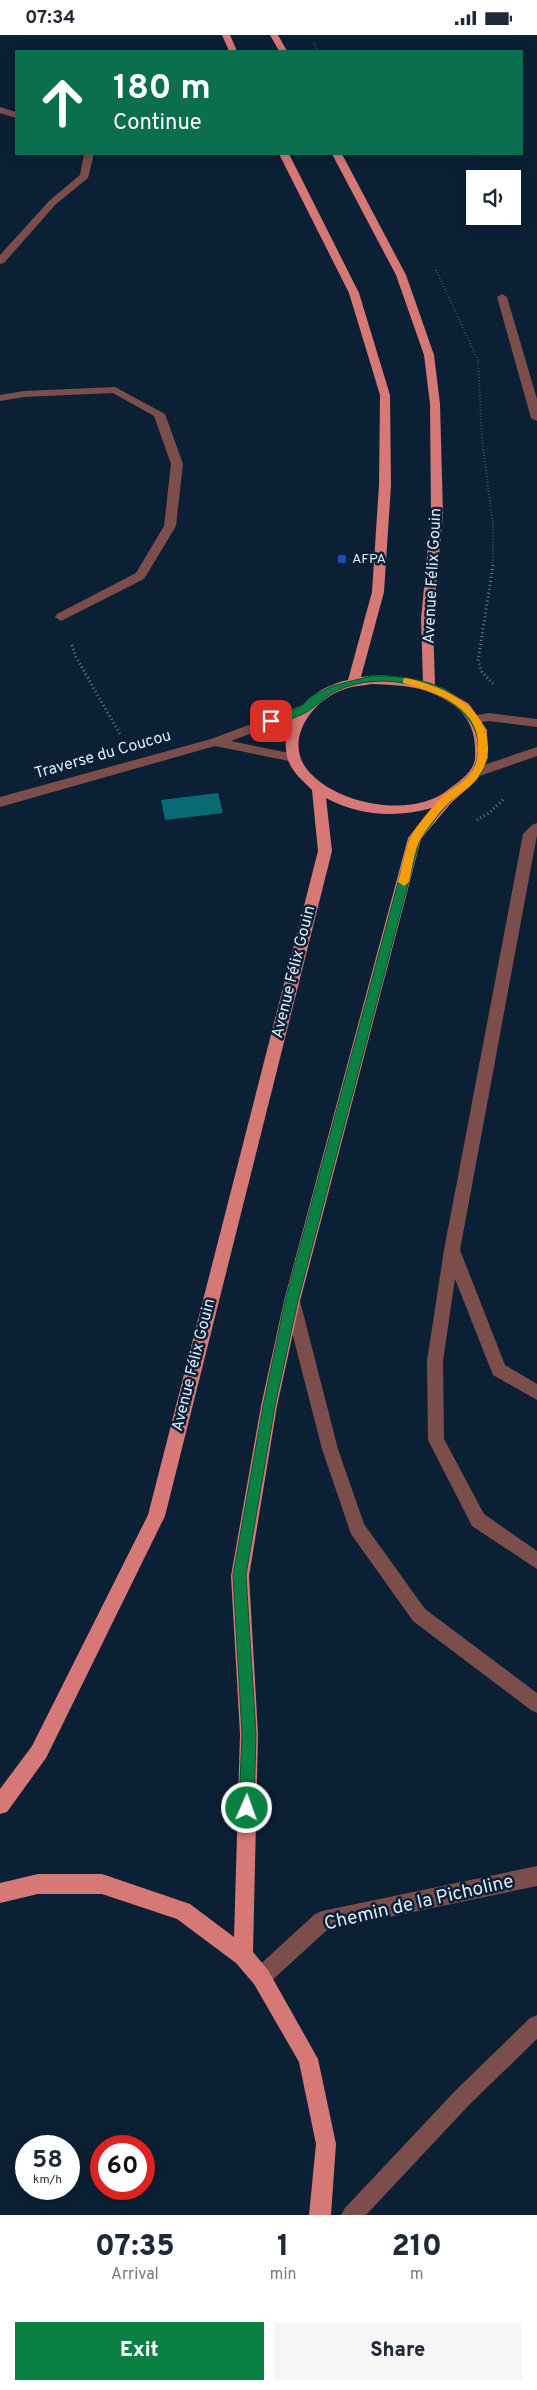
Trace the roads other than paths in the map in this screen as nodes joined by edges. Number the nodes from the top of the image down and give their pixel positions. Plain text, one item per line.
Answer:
1 (226, 35) edge
2 (274, 35) edge
3 (234, 50) edge
4 (282, 50) edge
5 (0, 109) edge
6 (15, 115) edge
7 (89, 155) edge
8 (285, 155) edge
9 (338, 155) edge
10 (0, 261) edge
11 (502, 297) dead end
12 (0, 398) edge
13 (537, 418) edge
14 (61, 617) road end
15 (354, 682) junction
16 (429, 686) junction
17 (305, 709) junction
18 (475, 719) junction
19 (537, 723) edge
20 (215, 742) junction
21 (537, 751) edge
22 (294, 758) junction
23 (477, 772) junction
24 (319, 789) junction
25 (448, 798) junction
26 (0, 802) edge
27 (537, 828) edge
28 (452, 1250) junction
29 (292, 1301) junction
30 (537, 1393) edge
31 (537, 1561) edge
32 (537, 1705) edge
33 (0, 1805) edge
34 (537, 1876) edge
35 (0, 1893) edge
36 (242, 1957) junction
37 (261, 1977) junction
38 (537, 2025) edge
39 (320, 2215) edge
40 (352, 2215) edge

1 - 3 main road
2 - 4 main road
5 - 6 street
7 - 10 street
8 - 15 main road
9 - 16 main road, Avenue Félix Gouin
11 - 13 street
12 - 14 street
15 - 16 main road
15 - 17 main road
16 - 18 main road
17 - 20 street, Traverse du Coucou
17 - 22 main road
18 - 19 street
18 - 23 main road
20 - 22 street, Traverse du Coucou
20 - 26 street, Traverse du Coucou
21 - 23 street
22 - 24 main road
23 - 25 main road
24 - 25 main road
24 - 33 main road, Avenue Félix Gouin
25 - 29 main road
27 - 28 street
28 - 30 street
28 - 31 street
29 - 32 street
29 - 36 main road
34 - 37 street, Chemin de la Picholine
35 - 36 main road
36 - 37 main road
37 - 39 main road
38 - 40 street

